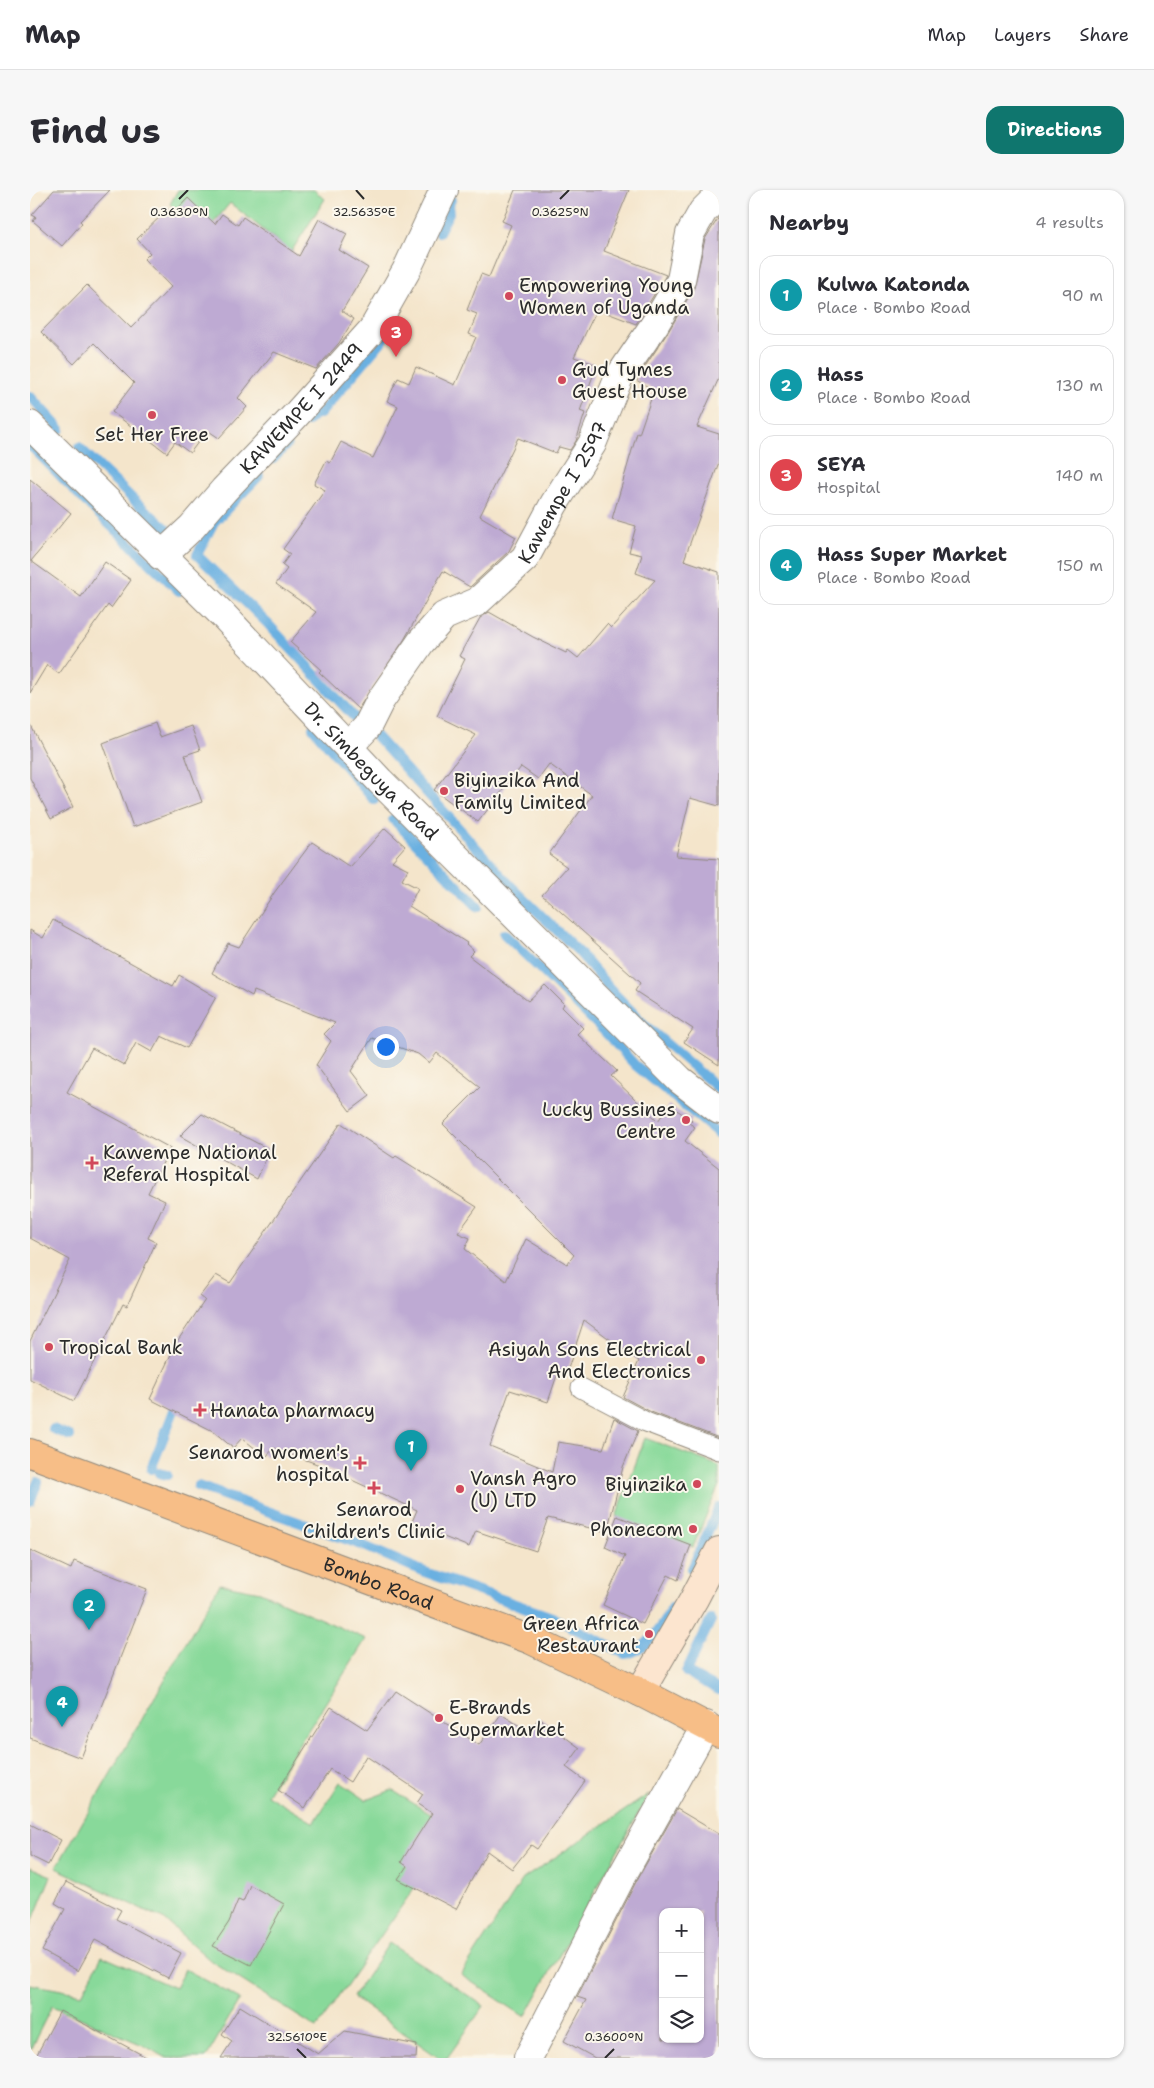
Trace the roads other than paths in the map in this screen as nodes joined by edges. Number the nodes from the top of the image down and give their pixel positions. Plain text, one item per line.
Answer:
1 (444, 190) edge
2 (719, 195) edge
3 (30, 425) edge
4 (161, 556) junction
5 (348, 747) junction
6 (719, 1110) edge
7 (581, 1388) dead end
8 (719, 1450) edge
9 (30, 1453) edge
10 (719, 1551) edge
11 (640, 1692) junction
12 (713, 1729) edge
13 (528, 2058) edge

1 - 4 street, KAWEMPE I 2449
2 - 5 street, Kawempe I 2597
3 - 4 street, Dr. Simbeguya Road
4 - 5 street, Dr. Simbeguya Road
5 - 6 street, Dr. Simbeguya Road
7 - 8 lane
9 - 11 main road, Bombo Road
10 - 11 street
11 - 12 main road, Bombo Road
12 - 13 street

